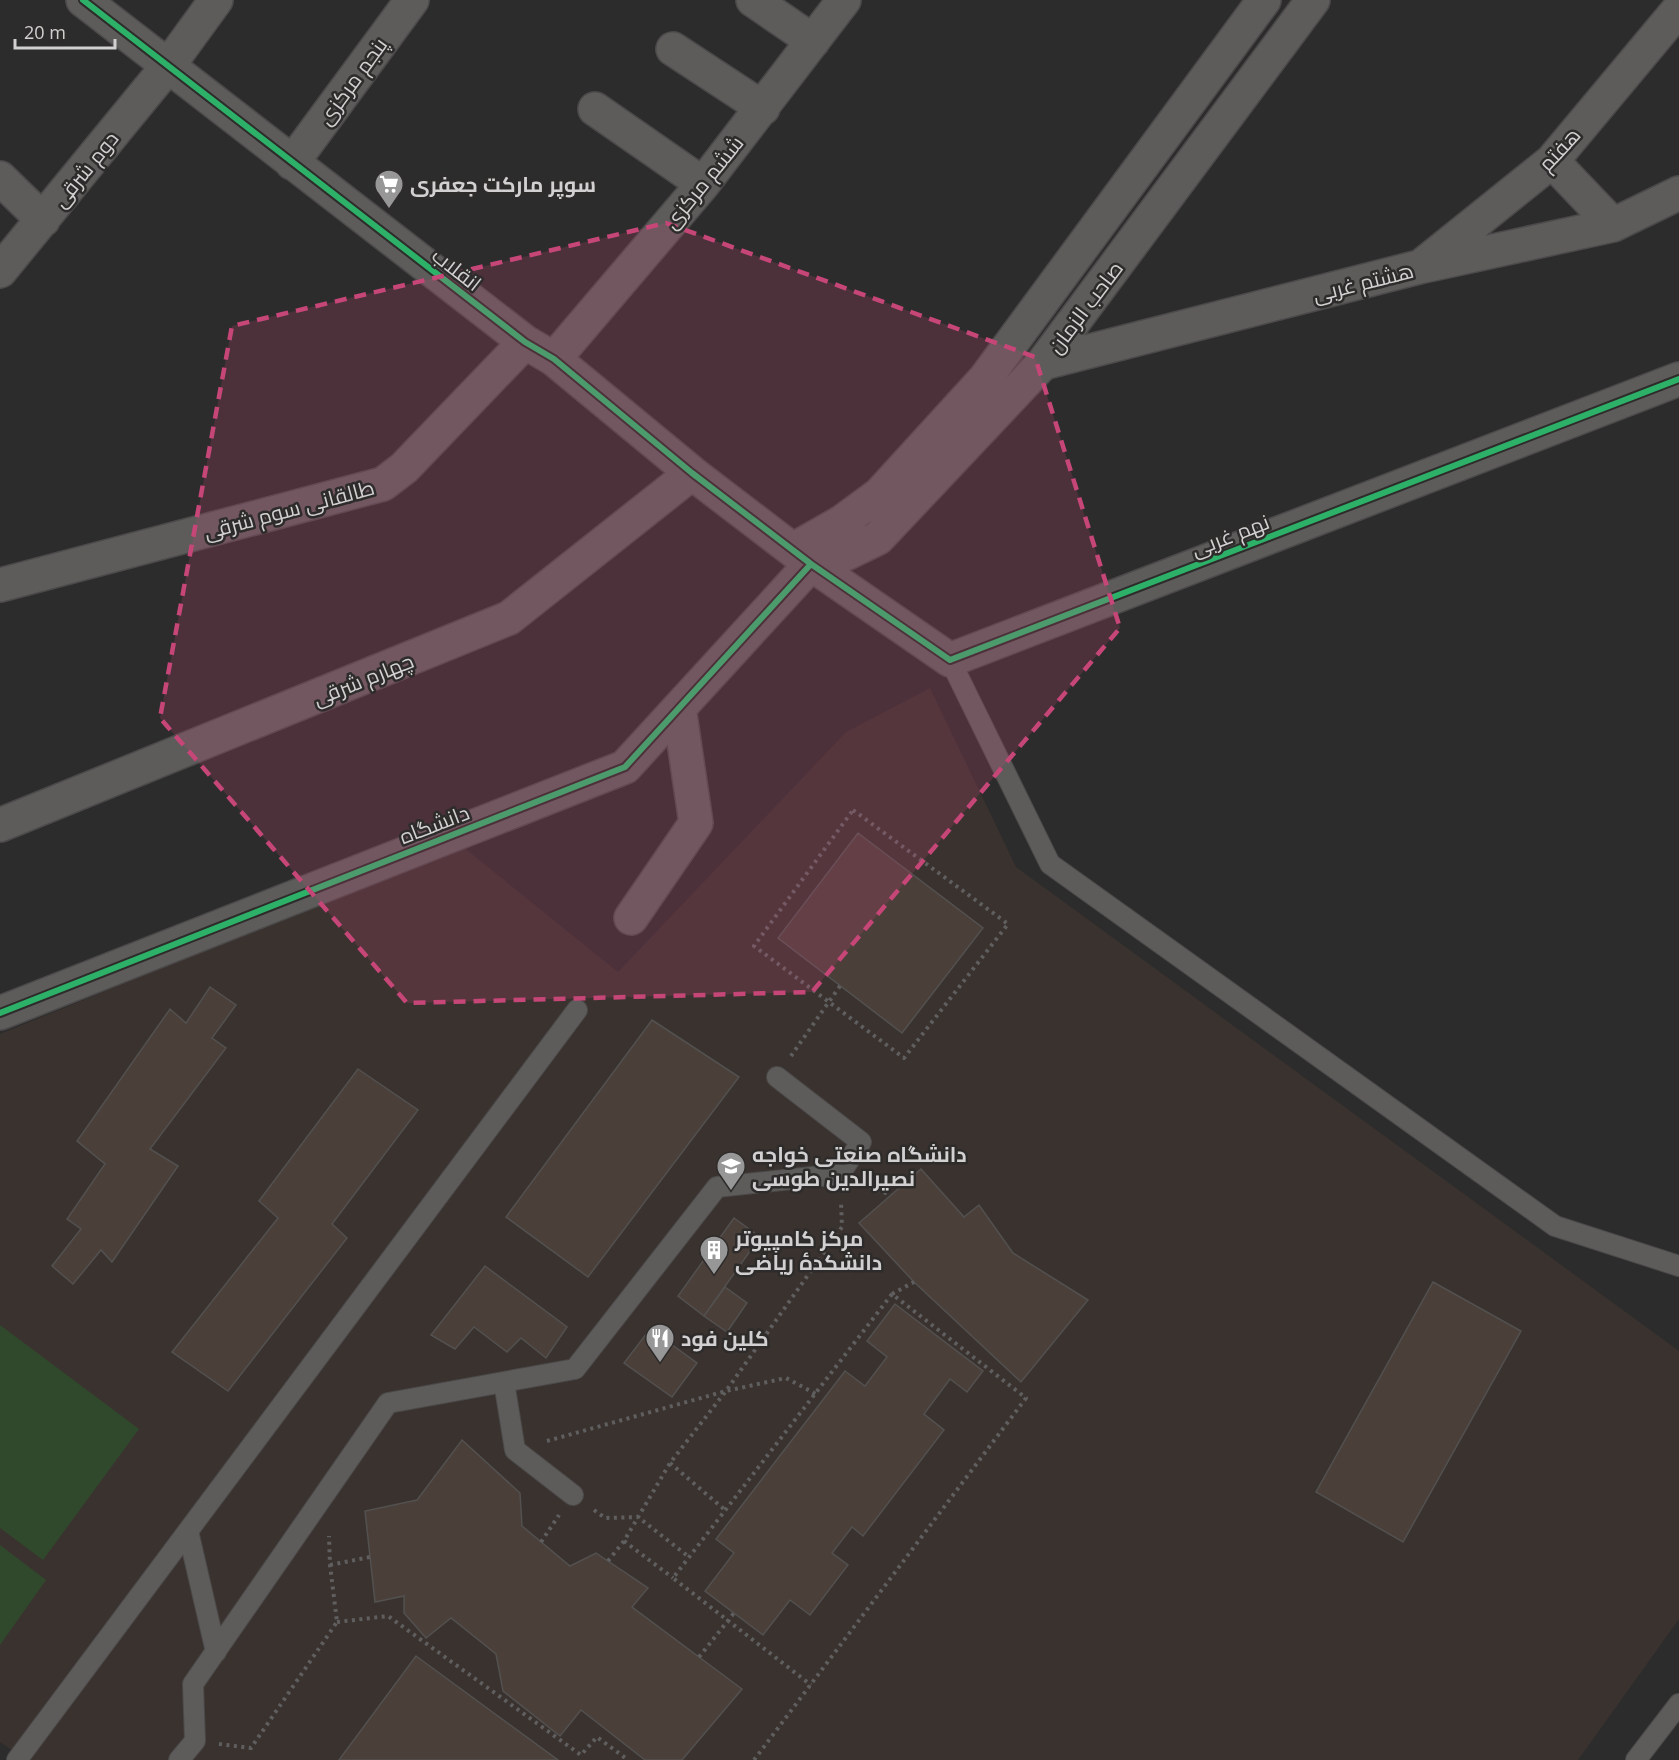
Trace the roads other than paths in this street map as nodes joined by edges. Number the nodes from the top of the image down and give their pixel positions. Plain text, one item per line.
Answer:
1 (83, 0) edge
2 (216, 0) edge
3 (412, 0) edge
4 (753, 0) edge
5 (844, 0) edge
6 (1264, 0) edge
7 (1313, 0) edge
8 (1679, 9) edge
9 (813, 41) junction
10 (674, 49) dead end
11 (168, 66) junction
12 (763, 108) junction
13 (595, 109) dead end
14 (1552, 161) junction
15 (292, 163) junction
16 (0, 178) edge
17 (703, 184) junction
18 (1679, 193) edge
19 (43, 220) junction
20 (1613, 225) junction
21 (1419, 267) junction
22 (0, 271) edge
23 (525, 342) junction
24 (554, 359) junction
25 (1043, 363) junction
26 (1679, 379) edge
27 (692, 473) junction
28 (802, 557) junction
29 (0, 585) edge
30 (950, 660) junction
31 (679, 708) junction
32 (0, 825) edge
33 (631, 918) dead end
34 (577, 1010) dead end
35 (0, 1013) edge
36 (777, 1077) road end
37 (1679, 1266) edge
38 (504, 1382) junction
39 (573, 1495) dead end
40 (189, 1531) junction
41 (216, 1652) junction
42 (1679, 1704) edge
43 (17, 1760) edge
44 (179, 1760) edge
45 (1636, 1760) edge

1 - 11 street, انقلاب
2 - 11 street, دوم شرقی
3 - 15 street, پنجم مرکزی
4 - 9 street
5 - 9 street, ششم مرکزی
6 - 28 street, صاحب الزمان
7 - 25 street, صاحب الزمان
8 - 14 street, هفتم
9 - 12 street, ششم مرکزی
10 - 12 street
11 - 15 street, انقلاب
11 - 19 street, دوم شرقی
12 - 17 street, ششم مرکزی
13 - 17 street
14 - 20 street
14 - 21 street, هفتم
15 - 23 street, انقلاب
16 - 19 street
17 - 24 street, ششم مرکزی
18 - 20 street, هشتم غربی
19 - 22 street, دوم شرقی
20 - 21 street, هشتم غربی
21 - 25 street, هشتم غربی
23 - 24 street, انقلاب
23 - 29 street, طالقانی سوم شرقی
24 - 27 street, انقلاب
25 - 28 street, صاحب الزمان
26 - 30 street, نهم غربی
27 - 28 street, انقلاب
27 - 32 street, چهارم شرقی
28 - 30 street
28 - 31 street, دانشگاه
30 - 37 lane
31 - 33 street
31 - 35 street, دانشگاه
34 - 40 lane
36 - 38 lane
38 - 39 lane
38 - 41 lane
40 - 41 lane
40 - 43 lane
41 - 44 lane
42 - 45 lane

